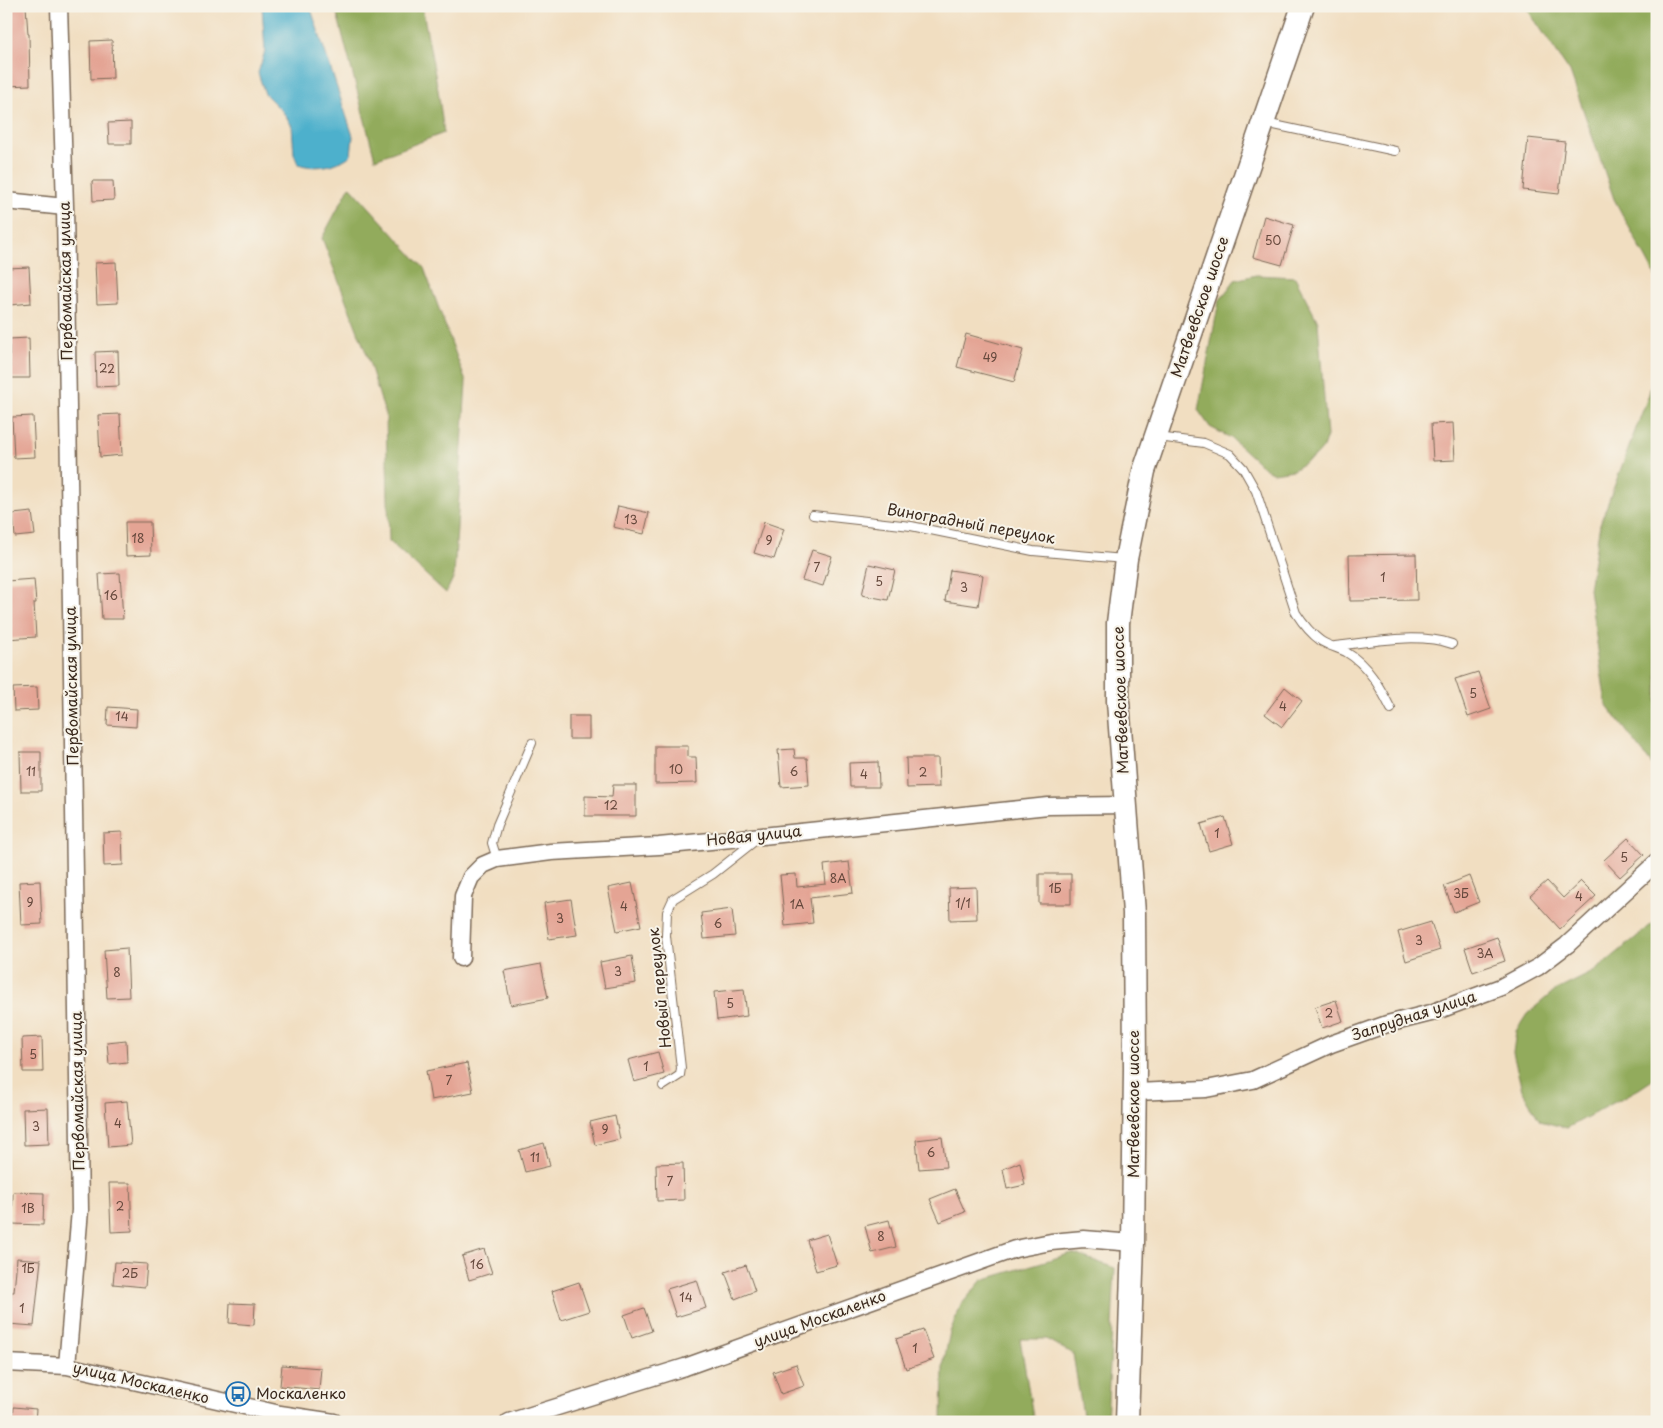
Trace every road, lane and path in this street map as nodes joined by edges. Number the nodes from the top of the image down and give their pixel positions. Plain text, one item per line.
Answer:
1 (60, 6) edge
2 (1303, 6) edge
3 (1263, 122) junction
4 (1395, 151) dead end
5 (6, 201) edge
6 (64, 207) junction
7 (1156, 436) junction
8 (812, 515) dead end
9 (1126, 559) junction
10 (1452, 644) dead end
11 (1333, 646) junction
12 (1391, 710) dead end
13 (532, 744) dead end
14 (1126, 805) junction
15 (762, 836) junction
16 (498, 859) junction
17 (1657, 862) edge
18 (461, 958) dead end
19 (664, 1086) dead end
20 (1135, 1092) junction
21 (1133, 1243) junction
22 (6, 1363) edge
23 (67, 1366) junction
24 (334, 1422) edge
25 (509, 1422) edge
26 (1127, 1422) edge

1 - 6 street, Первомайская улица
2 - 3 main road, Матвеевское шоссе
3 - 4 lane
3 - 7 main road, Матвеевское шоссе
5 - 6 street
6 - 23 street, Первомайская улица
7 - 9 main road, Матвеевское шоссе
7 - 11 lane
8 - 9 lane, Виноградный переулок
9 - 14 main road, Матвеевское шоссе
10 - 11 lane
11 - 12 lane
13 - 16 lane
14 - 15 street, Новая улица
14 - 20 main road, Матвеевское шоссе
15 - 16 street, Новая улица
15 - 19 lane, Новый переулок
16 - 18 street, Новая улица
17 - 20 street, Запрудная улица
20 - 21 main road, Матвеевское шоссе
21 - 25 street, улица Москаленко
21 - 26 main road, Матвеевское шоссе
22 - 23 street, улица Москаленко
23 - 24 street, улица Москаленко

